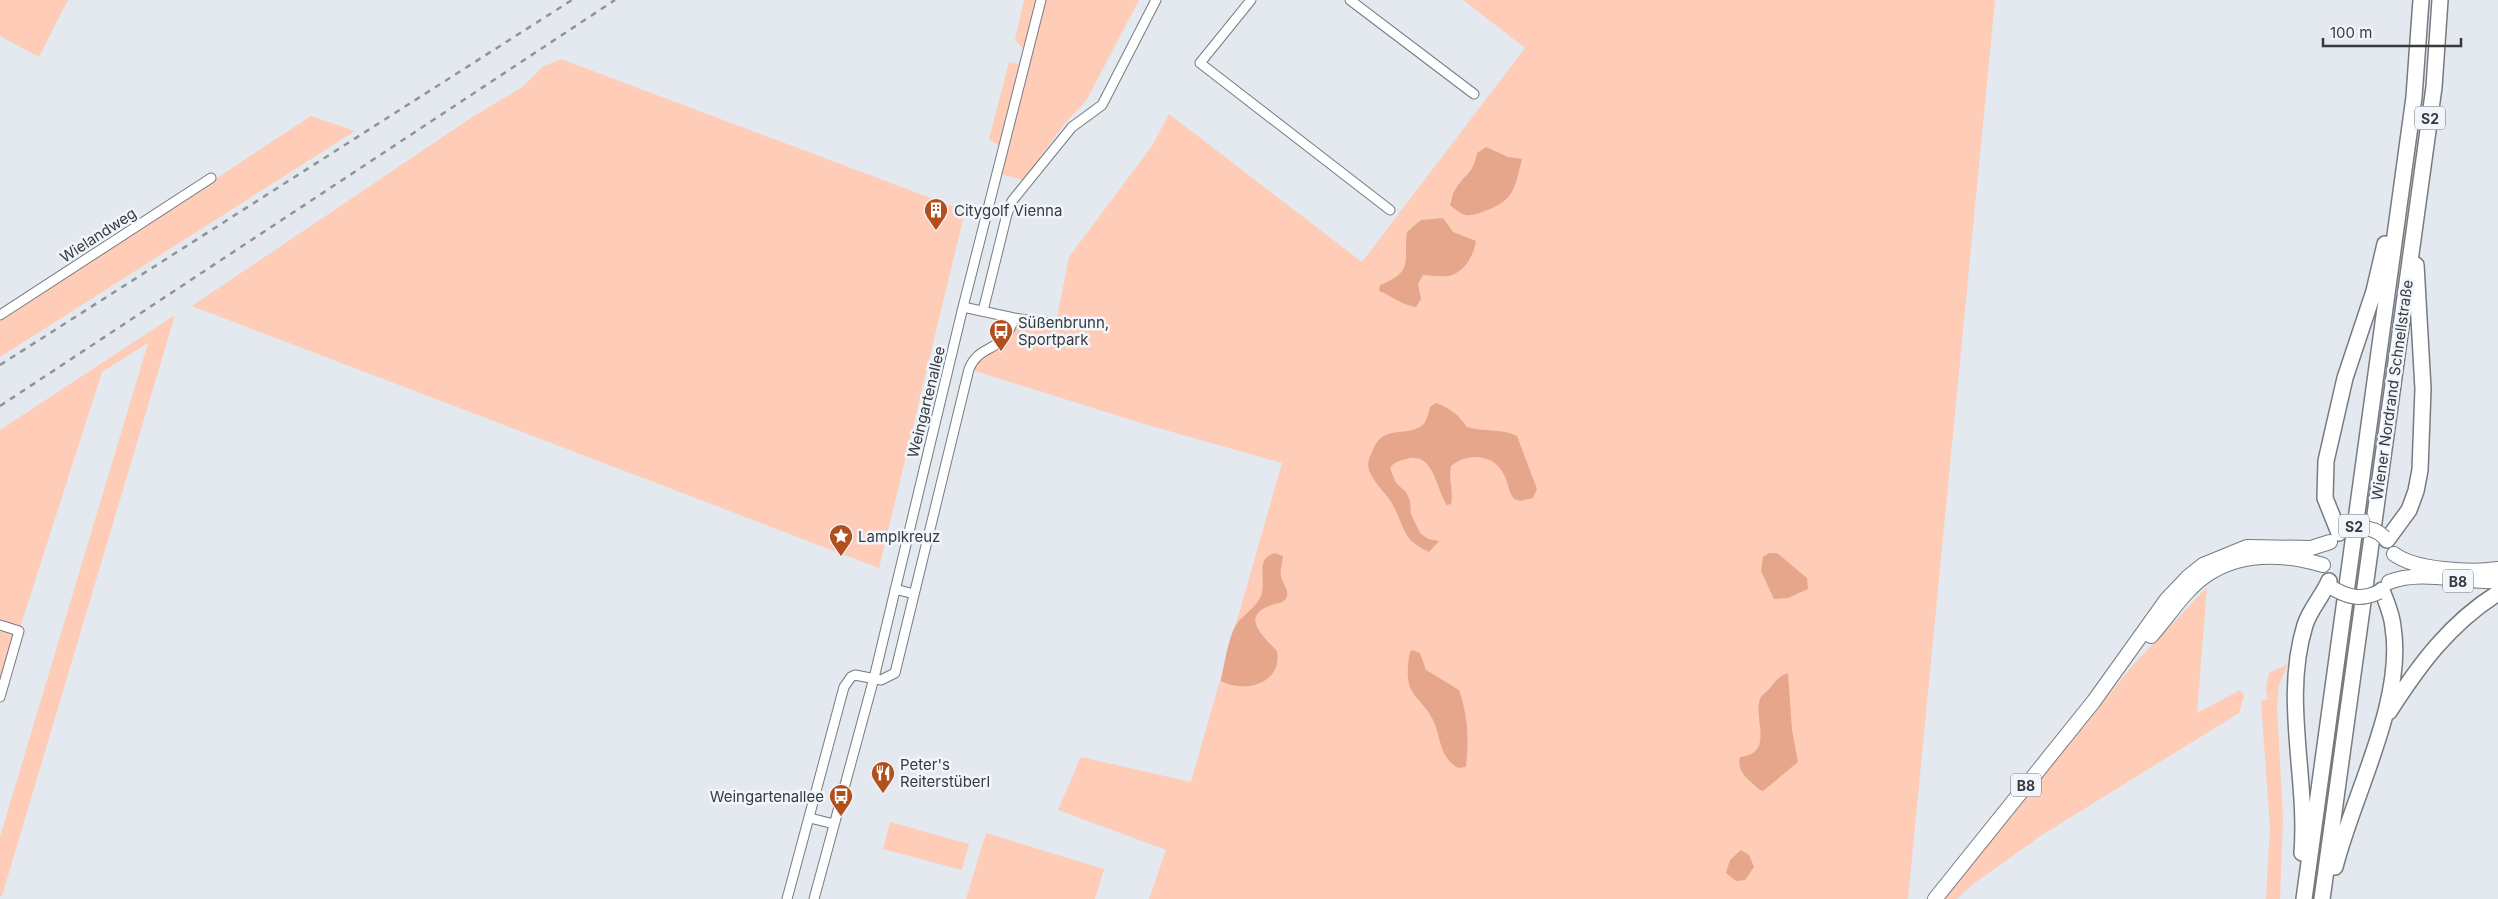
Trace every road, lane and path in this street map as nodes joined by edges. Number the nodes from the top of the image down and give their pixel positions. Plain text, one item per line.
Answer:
1 (1041, 0) edge
2 (1156, 0) edge
3 (1350, 0) edge
4 (2421, 0) edge
5 (2440, 0) edge
6 (1248, 1) edge
7 (1474, 94) dead end
8 (211, 178) dead end
9 (1390, 210) dead end
10 (2395, 234) junction
11 (2413, 236) junction
12 (964, 308) junction
13 (983, 311) junction
14 (0, 315) edge
15 (1014, 318) junction
16 (1062, 325) dead end
17 (2338, 535) junction
18 (2389, 544) junction
19 (2278, 551) junction
20 (2323, 564) junction
21 (2498, 569) edge
22 (2498, 581) edge
23 (2332, 585) junction
24 (2383, 588) junction
25 (895, 589) junction
26 (2498, 593) edge
27 (914, 594) junction
28 (0, 625) edge
29 (874, 678) junction
30 (0, 697) edge
31 (2385, 717) junction
32 (810, 818) junction
33 (834, 824) junction
34 (2323, 892) edge
35 (2305, 893) edge
36 (787, 899) edge
37 (814, 899) edge
38 (1935, 899) edge

1 - 12 street, Weingartenallee
2 - 13 street
3 - 7 street
4 - 10 highway, Wiener Nordrand Schnellstraße / S2
5 - 11 highway, Wiener Nordrand Schnellstraße / S2
6 - 9 street
8 - 14 street, Wielandweg
10 - 17 highway
10 - 35 highway, Wiener Nordrand Schnellstraße / S2
11 - 18 highway
11 - 34 highway, Wiener Nordrand Schnellstraße / S2
12 - 13 street
12 - 25 street, Weingartenallee
13 - 15 street
15 - 16 street
15 - 27 street
17 - 18 main road, B8, bridge
17 - 19 main road, B8
17 - 20 main road
18 - 21 main road, B8
18 - 24 main road
19 - 20 main road, B8
19 - 38 main road, B8
20 - 23 main road
22 - 24 main road, B8
23 - 24 main road, B8, bridge
23 - 35 highway
24 - 31 highway
25 - 27 street
25 - 29 street, Weingartenallee
26 - 31 highway
27 - 29 street
28 - 30 street
29 - 32 street
29 - 33 street, Weingartenallee
31 - 34 highway
32 - 33 street
32 - 36 street
33 - 37 street, Weingartenallee

